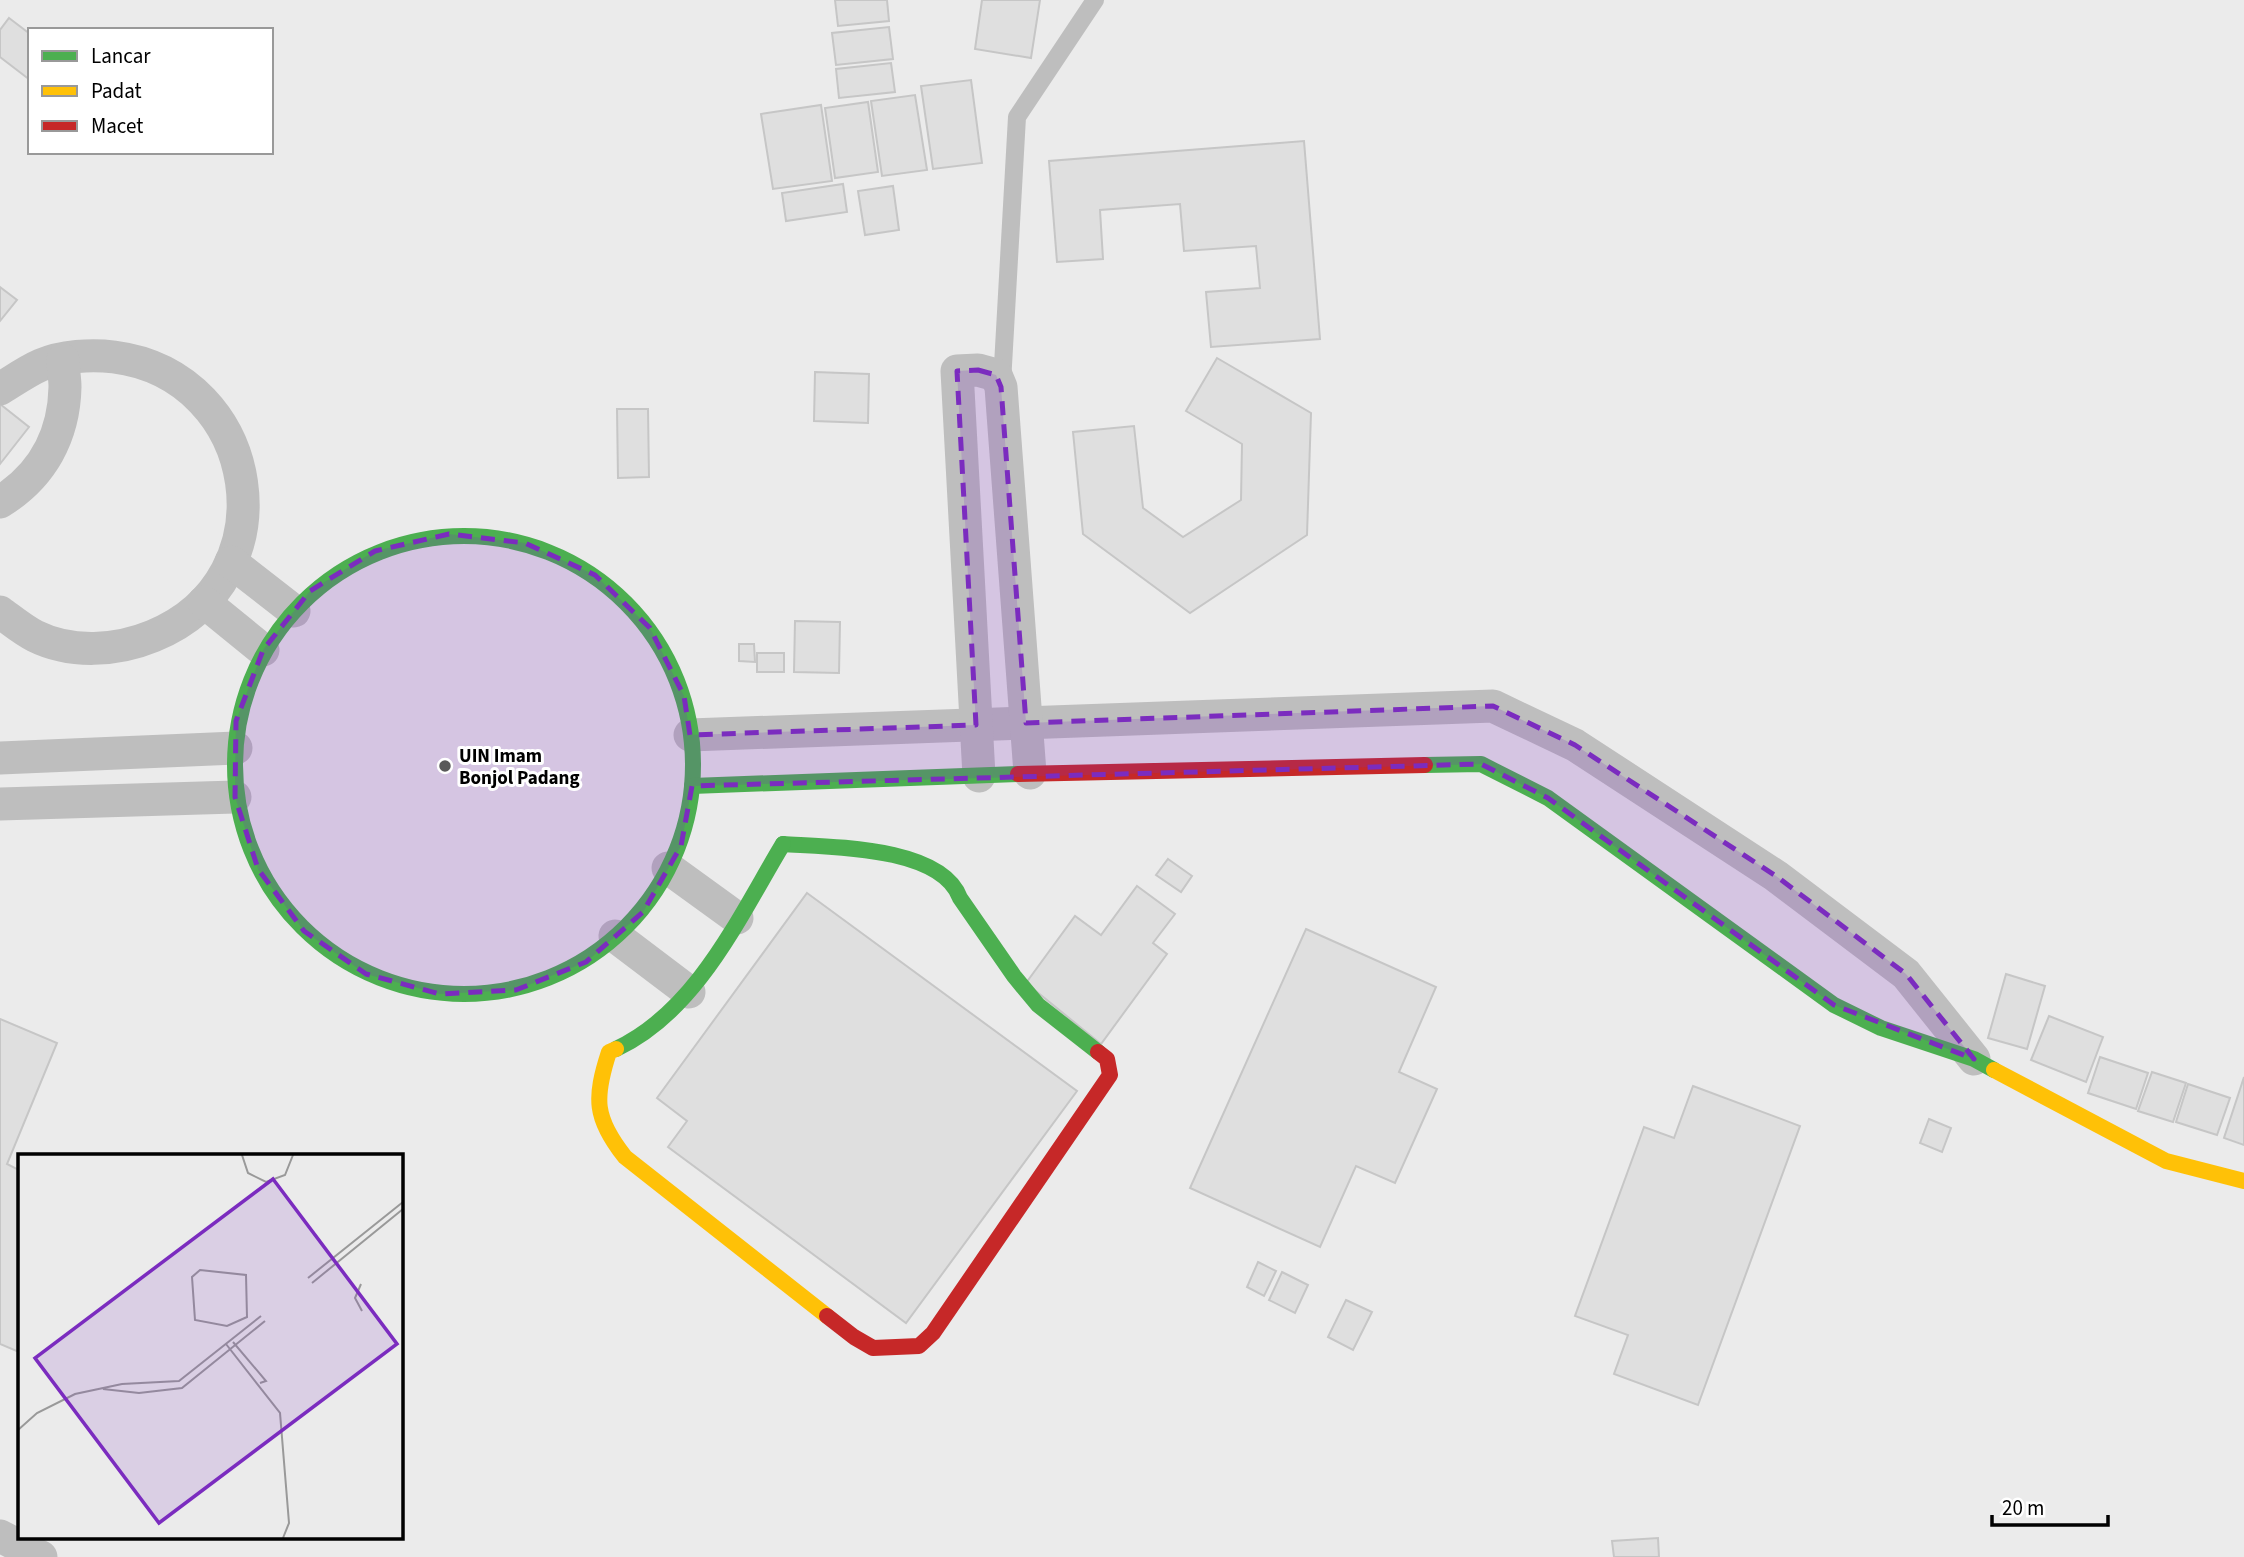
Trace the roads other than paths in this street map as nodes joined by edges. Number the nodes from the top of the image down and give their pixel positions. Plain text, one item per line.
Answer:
1 (1095, 0) edge
2 (63, 360) junction
3 (1002, 387) junction
4 (0, 389) edge
5 (0, 502) edge
6 (231, 562) junction
7 (204, 602) junction
8 (294, 611) junction
9 (0, 612) edge
10 (262, 650) junction
11 (1026, 723) junction
12 (976, 725) junction
13 (690, 735) junction
14 (236, 748) junction
15 (0, 758) edge
16 (1030, 773) junction
17 (979, 776) junction
18 (692, 786) junction
19 (235, 797) junction
20 (0, 804) edge
21 (668, 868) junction
22 (737, 918) junction
23 (615, 936) junction
24 (689, 992) junction
25 (1974, 1059) junction
26 (2244, 1181) edge
27 (0, 1536) edge
28 (41, 1557) edge

1 - 3 lane
2 - 4 street
2 - 5 street
2 - 6 street
3 - 11 street
3 - 12 street
6 - 7 street
6 - 8 street
7 - 9 street
7 - 10 street
8 - 10 street
8 - 13 street
10 - 14 street
11 - 12 street
11 - 16 street
11 - 25 street
12 - 13 street
12 - 17 street
13 - 18 street
14 - 15 street
14 - 19 street
16 - 17 street
16 - 25 street
17 - 18 street
18 - 21 street
19 - 20 street
19 - 23 street
21 - 22 street
21 - 23 street
22 - 24 street
22 - 24 street
23 - 24 street
25 - 26 street
27 - 28 street

